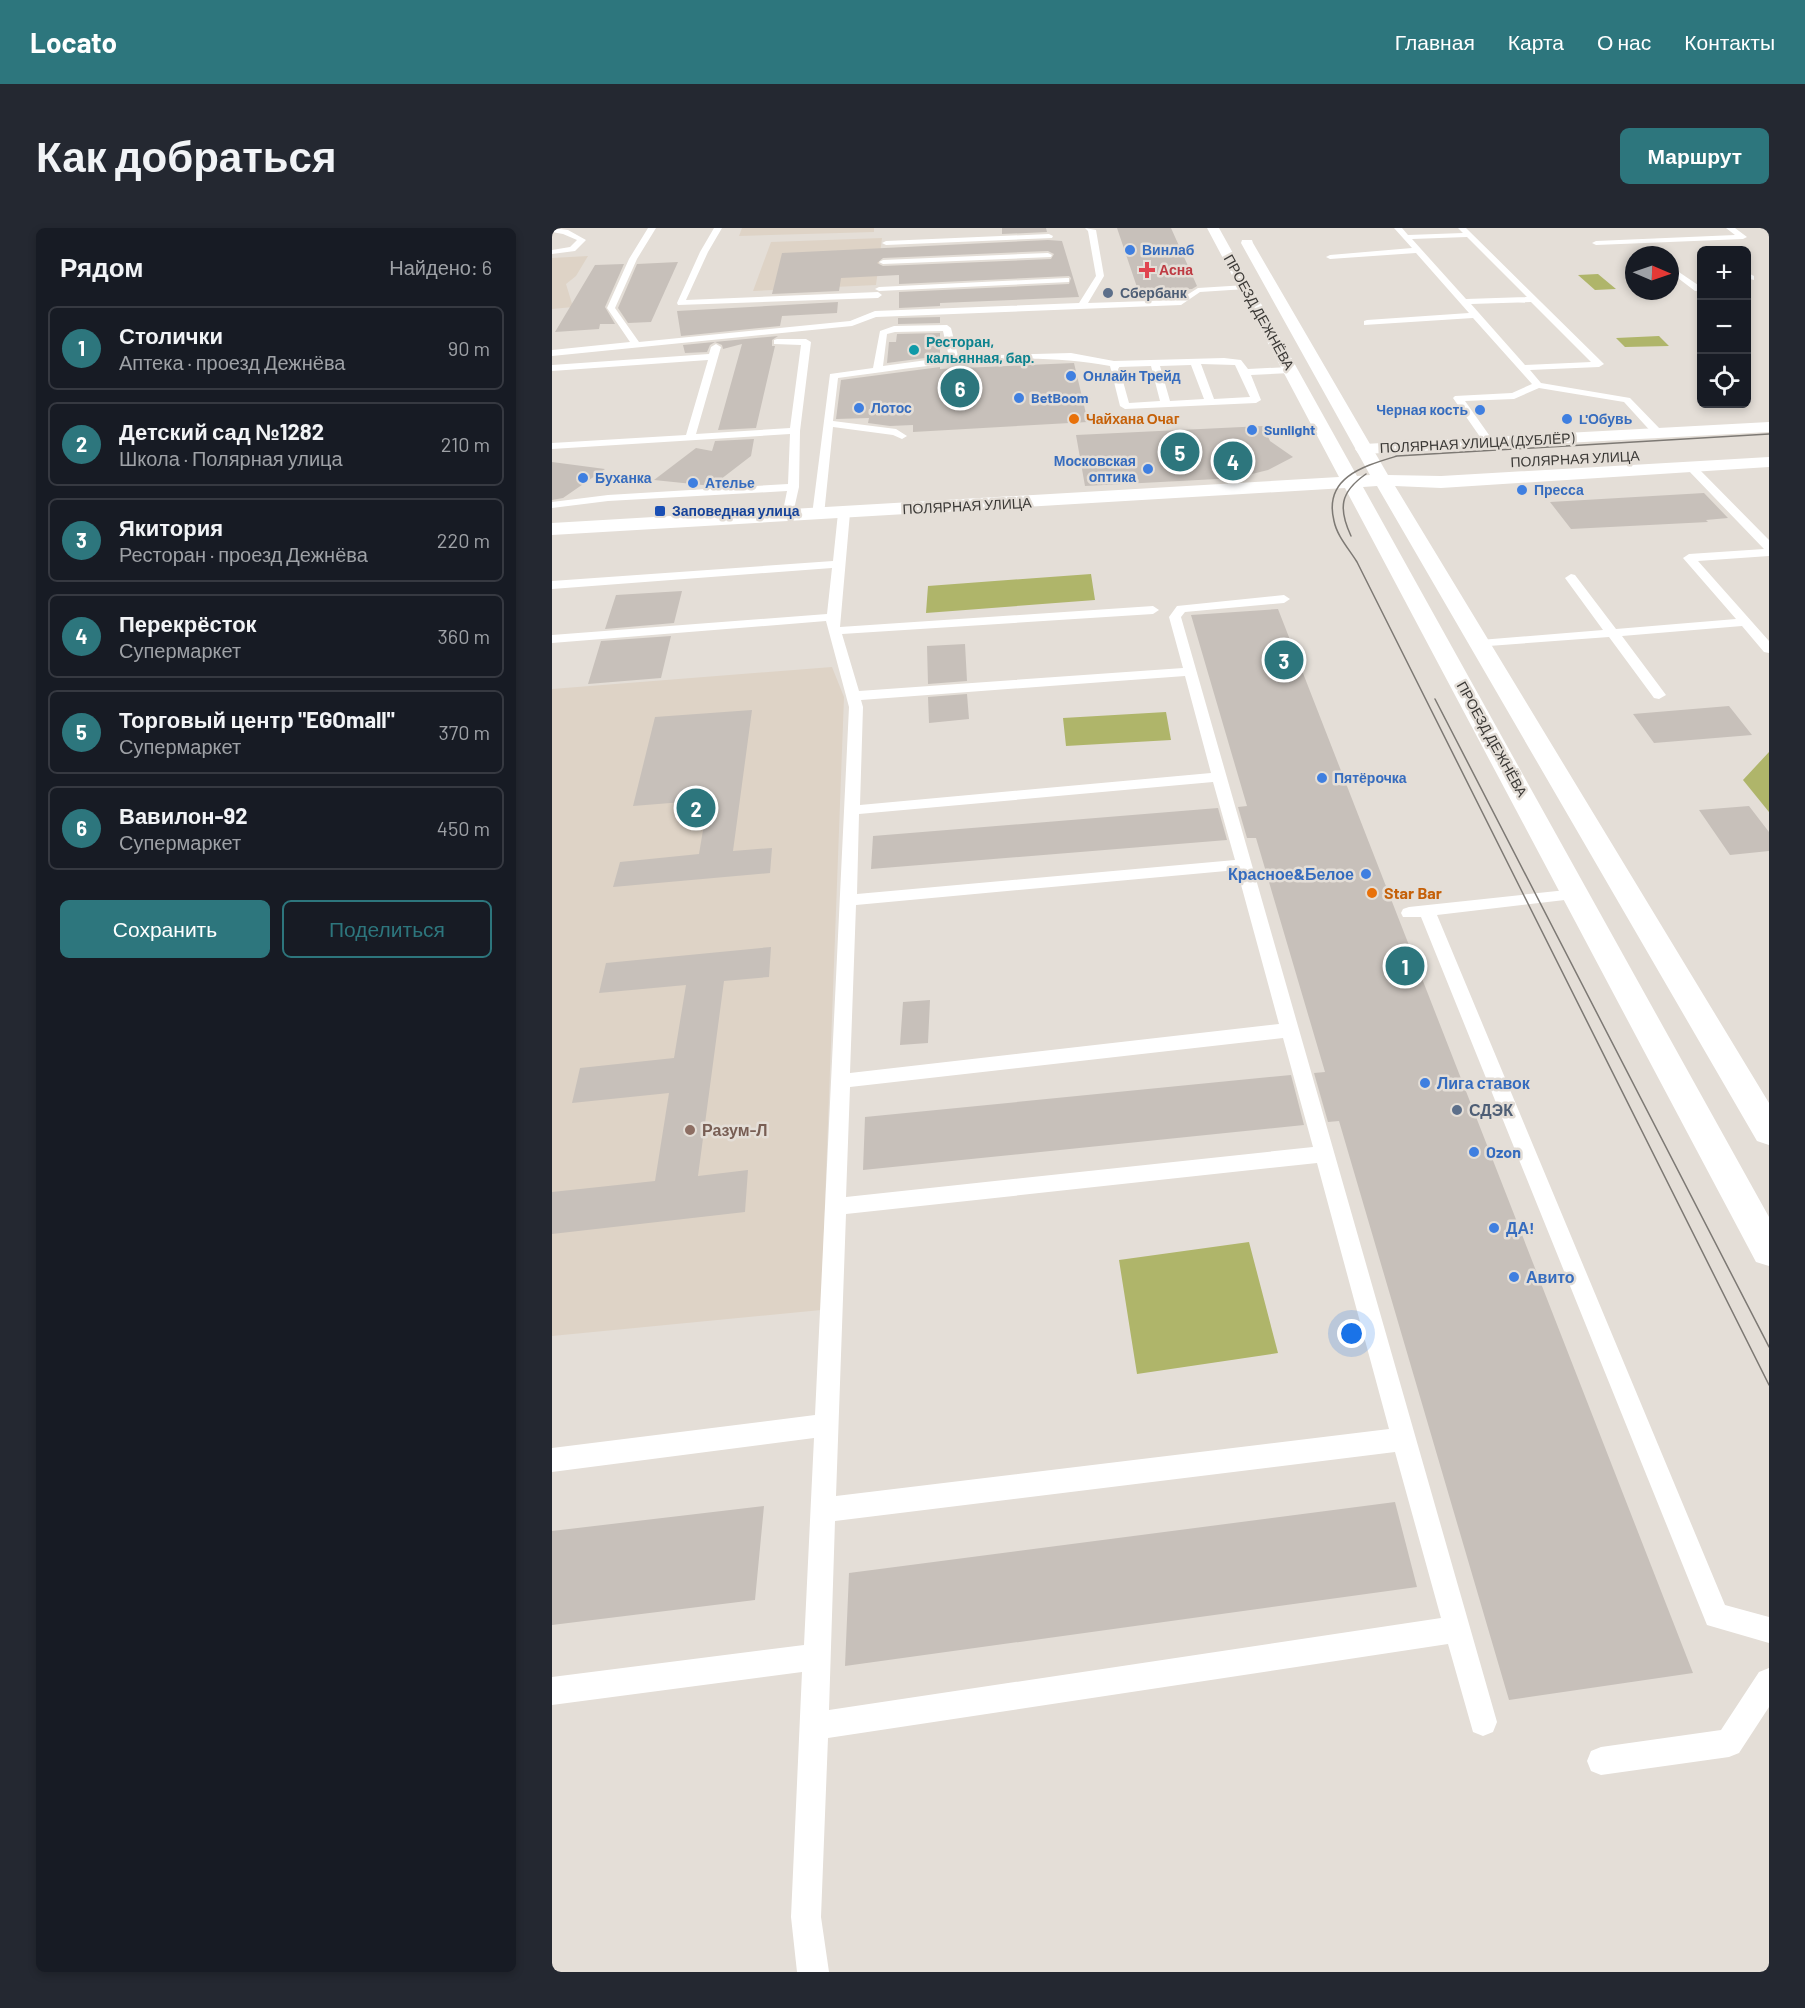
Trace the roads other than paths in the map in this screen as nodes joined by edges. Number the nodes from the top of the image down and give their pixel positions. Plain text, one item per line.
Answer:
1 (580, 228) edge
2 (652, 228) edge
3 (718, 228) edge
4 (1089, 228) edge
5 (1213, 228) edge
6 (1398, 228) edge
7 (1730, 228) edge
8 (552, 230) edge
9 (1465, 231) edge
10 (565, 232) junction
11 (1634, 233) dead end
12 (1242, 234) dead end
13 (1049, 236) dead end
14 (1406, 237) junction
15 (1696, 239) junction
16 (1645, 241) junction
17 (1596, 243) dead end
18 (1642, 246) edge
19 (1707, 246) edge
20 (1418, 250) junction
21 (552, 252) edge
22 (1048, 255) dead end
23 (1330, 257) dead end
24 (1679, 275) edge
25 (881, 279) junction
26 (1066, 280) dead end
27 (1246, 288) junction
28 (1697, 288) edge
29 (1534, 299) junction
30 (1464, 302) junction
31 (1083, 305) junction
32 (875, 314) junction
33 (1476, 315) junction
34 (1367, 322) dead end
35 (636, 344) junction
36 (716, 344) junction
37 (552, 353) edge
38 (712, 357) junction
39 (954, 359) junction
40 (1195, 362) junction
41 (1155, 363) junction
42 (1114, 364) junction
43 (552, 367) edge
44 (878, 368) junction
45 (1523, 368) junction
46 (1290, 370) junction
47 (1245, 372) junction
48 (1538, 385) junction
49 (1210, 402) junction
50 (1166, 404) junction
51 (827, 423) junction
52 (1769, 427) edge
53 (795, 431) junction
54 (1658, 433) junction
55 (902, 436) dead end
56 (690, 438) junction
57 (1489, 442) junction
58 (552, 446) edge
59 (1364, 448) junction
60 (1769, 448) edge
61 (1769, 462) edge
62 (1690, 467) junction
63 (1383, 480) junction
64 (1352, 482) junction
65 (793, 487) junction
66 (552, 505) edge
67 (844, 513) junction
68 (818, 515) junction
69 (788, 516) junction
70 (552, 529) edge
71 (1754, 531) junction
72 (1769, 531) edge
73 (1769, 547) edge
74 (1769, 552) edge
75 (840, 564) junction
76 (1571, 578) dead end
77 (552, 585) edge
78 (1284, 599) dead end
79 (1153, 610) dead end
80 (1746, 622) junction
81 (833, 624) junction
82 (1612, 633) junction
83 (552, 639) edge
84 (1480, 644) junction
85 (1769, 649) edge
86 (1190, 672) junction
87 (1659, 695) dead end
88 (853, 696) junction
89 (1220, 777) junction
90 (852, 810) junction
91 (1244, 864) junction
92 (1576, 894) junction
93 (848, 900) junction
94 (1290, 1030) junction
95 (841, 1081) junction
96 (1769, 1132) edge
97 (1324, 1154) junction
98 (835, 1207) junction
99 (1769, 1251) edge
100 (826, 1425) junction
101 (1404, 1439) junction
102 (552, 1460) edge
103 (823, 1510) junction
104 (1457, 1629) junction
105 (1769, 1630) edge
106 (817, 1657) junction
107 (1769, 1682) edge
108 (552, 1691) edge
109 (1484, 1722) dead end
110 (814, 1726) junction
111 (1601, 1761) dead end
112 (813, 1972) edge

1 - 10 lane
2 - 35 lane
3 - 25 lane
4 - 31 lane
5 - 27 main road, ПРОЕЗД ДЕЖНЁВА
6 - 14 lane
7 - 15 lane
8 - 10 lane
9 - 14 lane
9 - 29 lane
10 - 21 lane
11 - 16 lane
12 - 59 main road, ПРОЕЗД ДЕЖНЁВА
13 - 25 lane
14 - 20 lane
15 - 16 lane
15 - 19 lane
16 - 17 lane
16 - 18 lane
20 - 23 lane
20 - 30 lane
22 - 25 lane
24 - 28 lane
25 - 26 lane
25 - 32 lane
27 - 31 lane
27 - 46 main road, ПРОЕЗД ДЕЖНЁВА
29 - 30 lane
29 - 45 lane
30 - 33 lane
31 - 32 lane
32 - 35 lane
33 - 34 lane
33 - 45 lane
35 - 37 lane
36 - 38 lane
36 - 43 lane
36 - 53 lane
38 - 43 lane
38 - 56 lane
39 - 42 lane
39 - 44 lane
39 - 44 lane
40 - 41 lane
40 - 47 lane
40 - 49 lane
41 - 42 lane
41 - 50 lane
42 - 50 lane
44 - 51 lane
45 - 48 lane
46 - 47 lane
46 - 64 main road, ПРОЕЗД ДЕЖНЁВА
47 - 49 lane
48 - 54 lane
48 - 57 lane
49 - 50 lane
51 - 55 lane
51 - 68 lane
52 - 54 main road, ПОЛЯРНАЯ УЛИЦА (ДУБЛЁР)
53 - 56 lane
53 - 65 lane
54 - 57 main road, ПОЛЯРНАЯ УЛИЦА (ДУБЛЁР)
56 - 58 lane
57 - 59 main road, ПОЛЯРНАЯ УЛИЦА (ДУБЛЁР)
59 - 63 main road, ПРОЕЗД ДЕЖНЁВА
60 - 63 main road, ПОЛЯРНАЯ УЛИЦА
61 - 62 main road, ПОЛЯРНАЯ УЛИЦА
62 - 63 main road, ПОЛЯРНАЯ УЛИЦА
62 - 71 lane
63 - 64 main road, ПОЛЯРНАЯ УЛИЦА
63 - 84 main road, ПРОЕЗД ДЕЖНЁВА
64 - 67 main road, ПОЛЯРНАЯ УЛИЦА
64 - 92 main road, ПРОЕЗД ДЕЖНЁВА
65 - 66 lane
65 - 69 lane
67 - 68 main road, ПОЛЯРНАЯ УЛИЦА
67 - 75 lane
68 - 69 main road, ПОЛЯРНАЯ УЛИЦА
69 - 70 main road, ПОЛЯРНАЯ УЛИЦА
71 - 72 lane
71 - 73 lane
74 - 80 lane
75 - 77 lane
75 - 81 lane
76 - 82 lane
78 - 86 lane
79 - 81 lane
80 - 82 lane
80 - 85 lane
81 - 83 lane
81 - 88 lane
82 - 84 lane
82 - 87 lane
84 - 96 main road, ПРОЕЗД ДЕЖНЁВА
86 - 88 lane
86 - 89 lane
88 - 90 lane
89 - 90 lane
89 - 91 lane
90 - 93 lane
91 - 93 lane
91 - 94 lane
92 - 99 main road, ПРОЕЗД ДЕЖНЁВА
92 - 105 lane
93 - 95 lane
94 - 95 lane
94 - 97 lane
95 - 98 lane
97 - 98 lane
97 - 101 lane
98 - 100 lane
100 - 102 lane
100 - 103 lane
101 - 103 lane
101 - 104 lane
103 - 106 lane
104 - 109 lane
104 - 110 lane
106 - 108 lane
106 - 110 lane
107 - 111 lane
110 - 112 lane

